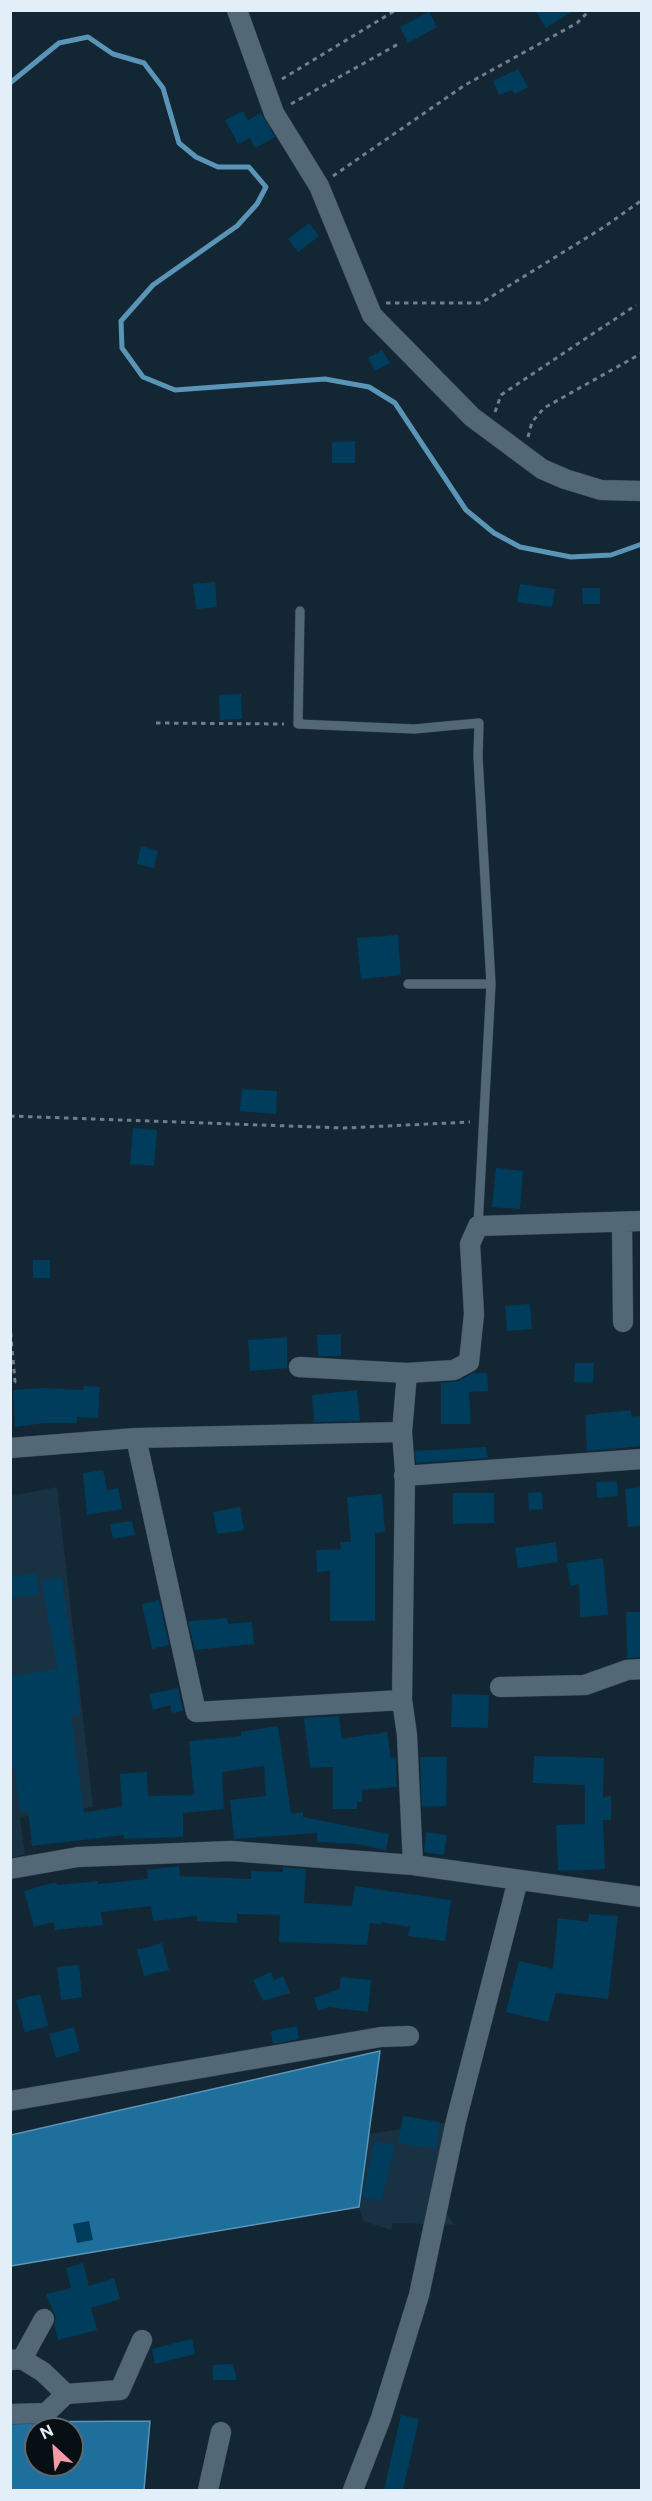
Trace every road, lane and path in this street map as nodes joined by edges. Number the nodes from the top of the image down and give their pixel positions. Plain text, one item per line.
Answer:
1 (237, 10) edge
2 (396, 10) edge
3 (590, 10) edge
4 (400, 42) dead end
5 (265, 89) junction
6 (274, 114) junction
7 (319, 186) junction
8 (642, 200) edge
9 (367, 303) junction
10 (636, 305) dead end
11 (642, 353) edge
12 (489, 430) junction
13 (524, 456) junction
14 (642, 491) edge
15 (300, 611) dead end
16 (156, 723) dead end
17 (298, 724) junction
18 (408, 984) dead end
19 (491, 984) junction
20 (10, 1116) edge
21 (484, 1122) junction
22 (632, 1222) edge
23 (478, 1226) junction
24 (623, 1322) dead end
25 (10, 1324) edge
26 (299, 1367) dead end
27 (407, 1373) junction
28 (10, 1382) edge
29 (402, 1432) junction
30 (136, 1438) junction
31 (10, 1448) edge
32 (642, 1459) edge
33 (405, 1476) junction
34 (642, 1669) edge
35 (500, 1687) dead end
36 (402, 1700) junction
37 (413, 1865) junction
38 (10, 1869) edge
39 (518, 1880) junction
40 (642, 1897) edge
41 (409, 2036) dead end
42 (10, 2101) edge
43 (44, 2319) dead end
44 (142, 2340) dead end
45 (16, 2359) edge
46 (66, 2394) junction
47 (10, 2414) edge
48 (221, 2432) dead end
49 (208, 2490) edge
50 (353, 2490) edge

1 - 5 street
2 - 5 path
3 - 7 path
4 - 6 path
5 - 6 street
6 - 7 street
7 - 9 street
8 - 9 path
9 - 12 street
10 - 12 path
11 - 13 path
12 - 13 street
13 - 14 street
15 - 17 lane
16 - 17 path
17 - 19 lane
18 - 19 lane
19 - 21 lane
20 - 21 path
21 - 23 lane
22 - 23 street
22 - 24 street
23 - 27 street
25 - 28 path
26 - 27 street
27 - 29 street
29 - 30 street
29 - 33 street
30 - 31 street
30 - 36 street
32 - 33 street
33 - 36 street
34 - 35 street
36 - 37 street
37 - 38 street
37 - 39 street
39 - 40 street
39 - 50 street
41 - 42 street
43 - 45 street
44 - 46 street
45 - 46 street
46 - 47 street
48 - 49 street

